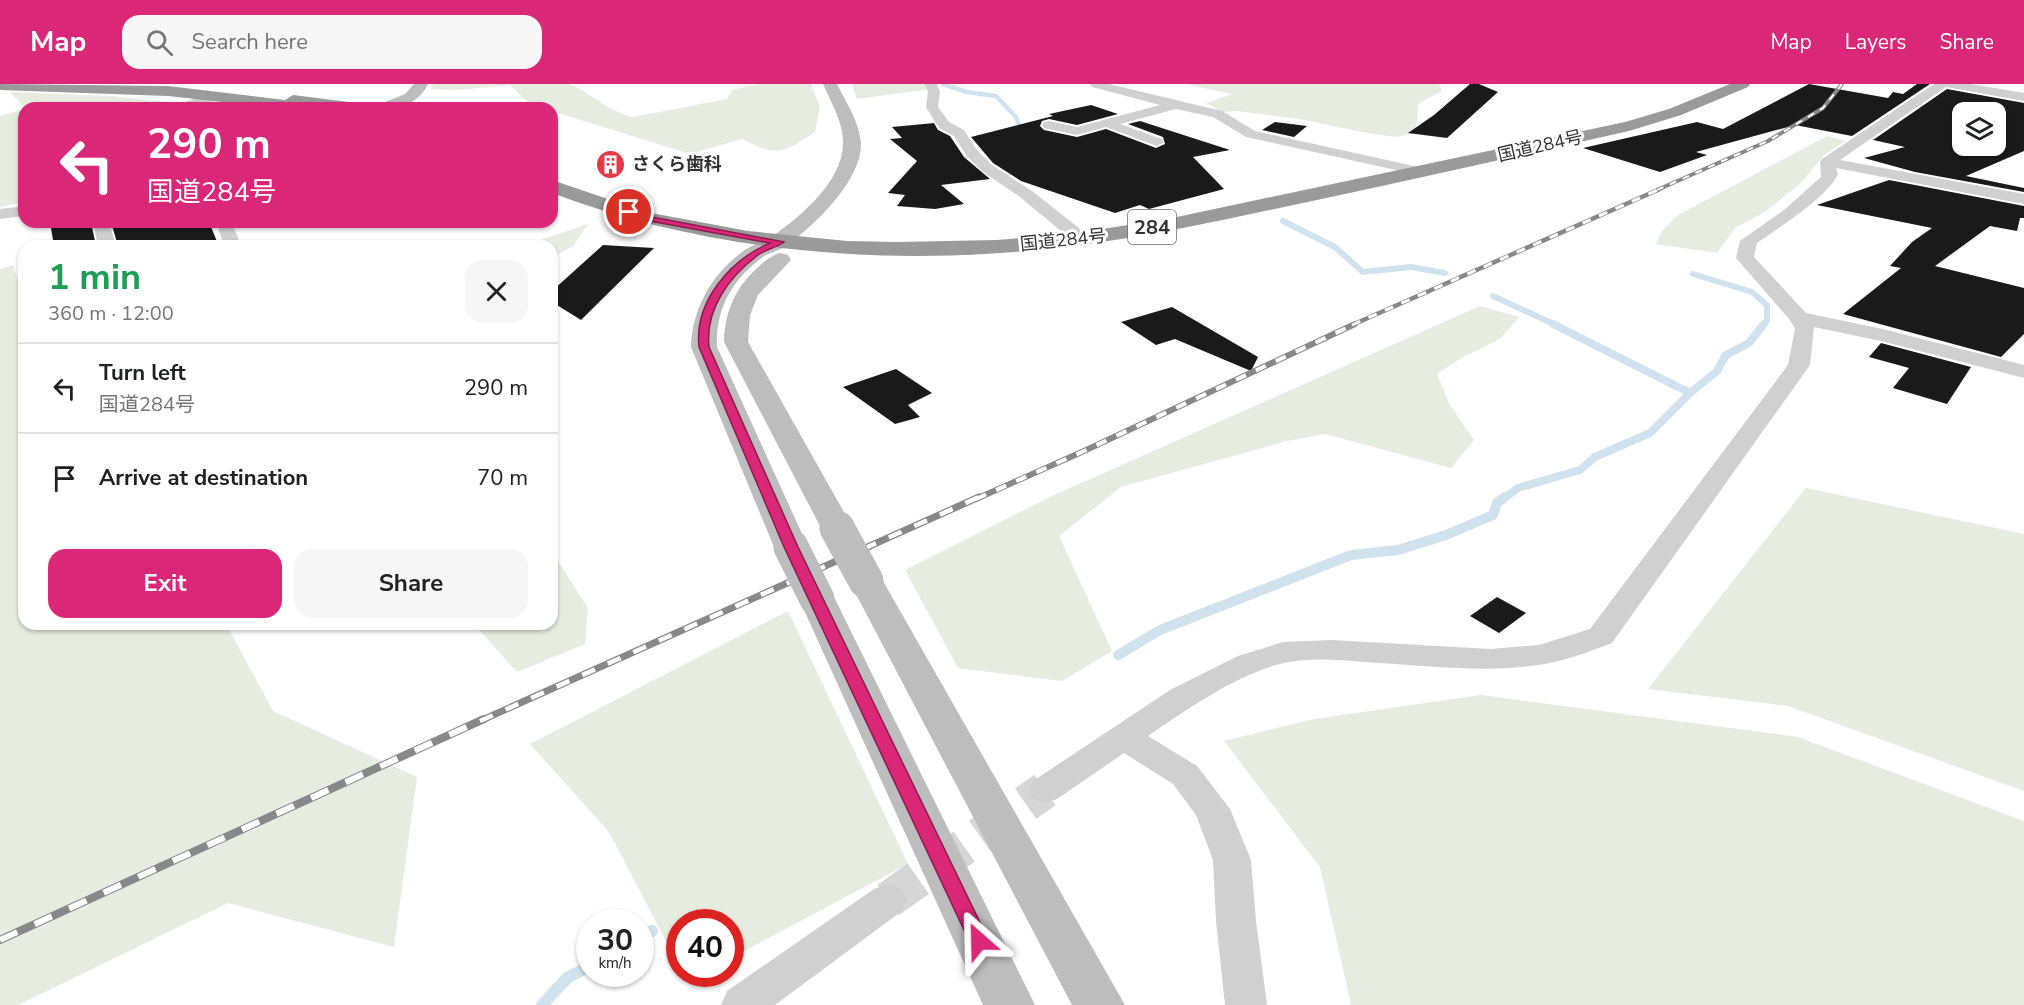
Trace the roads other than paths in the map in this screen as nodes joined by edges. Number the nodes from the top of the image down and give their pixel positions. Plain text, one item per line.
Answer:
1 (420, 84) edge
2 (830, 84) edge
3 (931, 84) edge
4 (1096, 84) edge
5 (1721, 84) edge
6 (1743, 84) edge
7 (1942, 84) edge
8 (1950, 84) edge
9 (0, 86) edge
10 (61, 87) junction
11 (216, 96) junction
12 (2024, 98) edge
13 (198, 102) edge
14 (266, 102) edge
15 (302, 102) edge
16 (400, 102) edge
17 (1178, 104) junction
18 (1087, 117) dead end
19 (1107, 123) junction
20 (1049, 125) dead end
21 (1157, 142) dead end
22 (1827, 162) junction
23 (1401, 167) junction
24 (1423, 172) junction
25 (558, 174) edge
26 (558, 188) edge
27 (2024, 199) edge
28 (18, 212) edge
29 (0, 214) edge
30 (1073, 232) junction
31 (784, 238) junction
32 (1799, 318) junction
33 (2024, 372) edge
34 (1124, 737) junction
35 (1046, 790) tunnel mouth
36 (888, 900) tunnel mouth
37 (754, 1001) edge
38 (1009, 1005) edge
39 (1099, 1005) edge
40 (1246, 1005) edge

1 - 16 street
2 - 31 street
3 - 30 street
4 - 17 street
5 - 23 highway, 国道284号 / 284
6 - 24 highway, 国道284号 / 284
7 - 22 street
8 - 12 street
9 - 10 highway
10 - 11 highway
10 - 15 highway
11 - 13 street
11 - 14 highway
17 - 19 street
17 - 23 street
18 - 19 street
19 - 20 street
19 - 21 street
22 - 27 street
22 - 32 street
23 - 24 street
23 - 30 highway, 国道284号 / 284
24 - 31 highway, 国道284号 / 284
25 - 31 highway, 国道284号 / 284
26 - 31 highway, 国道284号 / 284
28 - 29 street
30 - 31 highway, 国道284号 / 284
31 - 38 street, bridge
31 - 39 street, bridge
32 - 33 street
32 - 34 street
34 - 35 street
34 - 40 street
36 - 37 street

